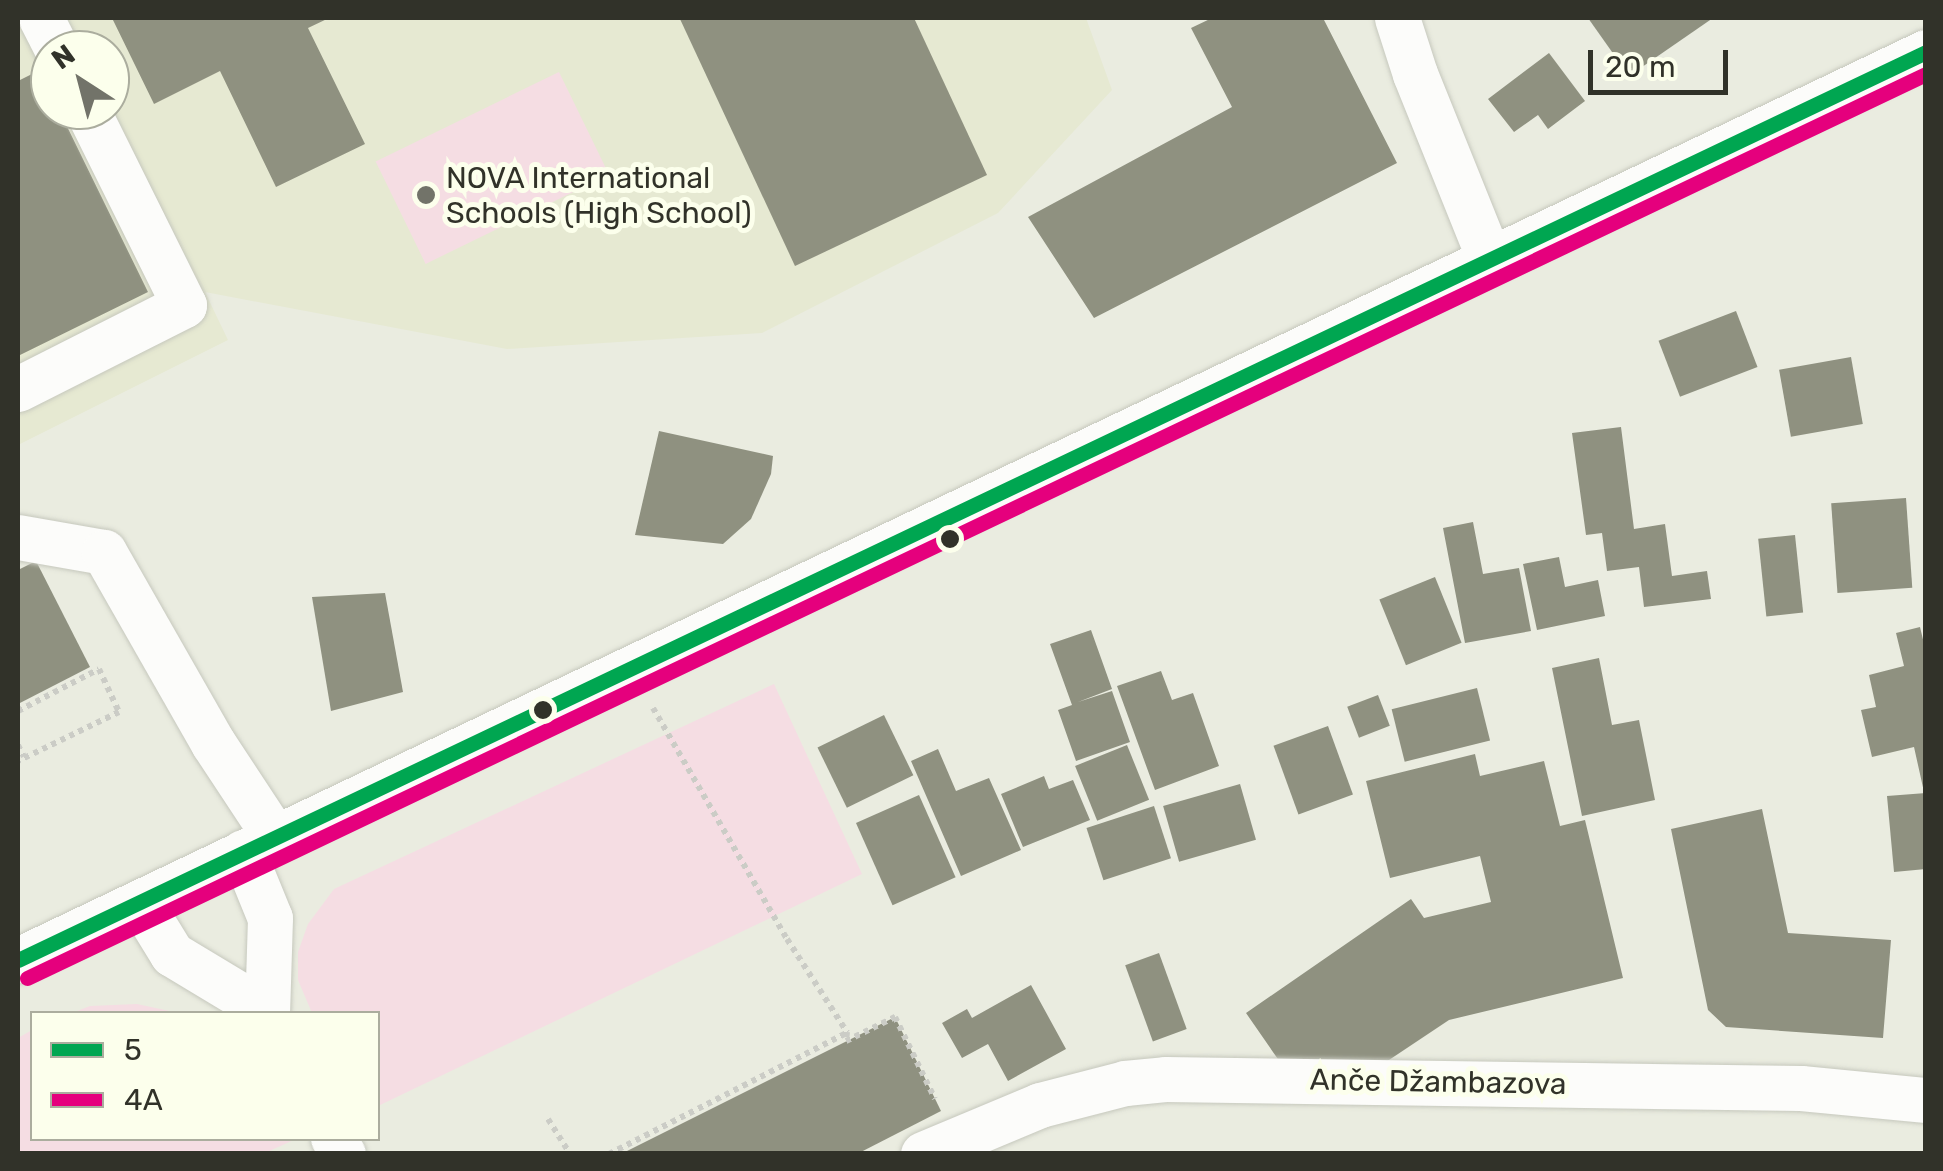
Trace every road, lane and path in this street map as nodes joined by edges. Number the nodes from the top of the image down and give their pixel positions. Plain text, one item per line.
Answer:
1 (1398, 18) edge
2 (1926, 52) edge
3 (97, 130) edge
4 (1490, 260) junction
5 (18, 389) edge
6 (18, 537) edge
7 (630, 668) junction
8 (18, 711) edge
9 (18, 746) edge
10 (21, 759) edge
11 (259, 844) junction
12 (140, 902) junction
13 (18, 960) edge
14 (264, 1011) edge
15 (266, 1011) edge
16 (846, 1032) junction
17 (724, 1094) junction
18 (1926, 1100) edge
19 (720, 1104) dead end
20 (548, 1119) dead end
21 (949, 1138) edge
22 (570, 1154) edge
23 (609, 1154) edge

1 - 4 street
2 - 4 street
3 - 5 street
4 - 7 street
6 - 11 street
7 - 11 street
7 - 16 path
8 - 10 path
9 - 10 path
11 - 12 street
11 - 15 street
12 - 13 street
12 - 14 street
16 - 17 path
16 - 21 path
17 - 19 path
17 - 23 path
18 - 21 street, Anče Džambazova
20 - 22 path

